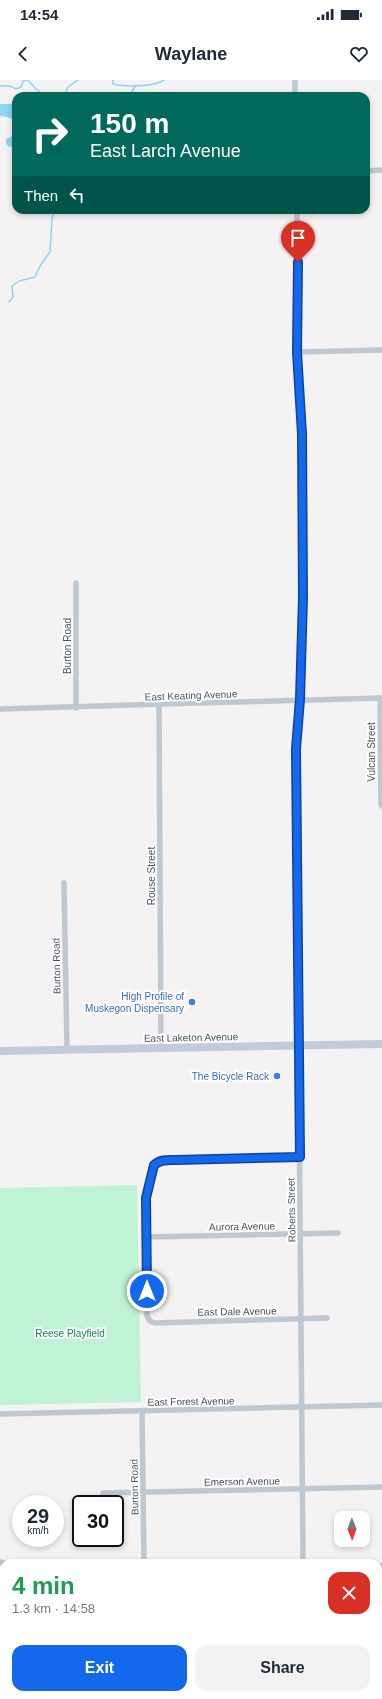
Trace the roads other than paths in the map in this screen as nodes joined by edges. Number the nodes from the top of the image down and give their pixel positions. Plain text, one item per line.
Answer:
1 (295, 80) edge
2 (296, 92) edge
3 (382, 170) edge
4 (370, 171) edge
5 (297, 214) edge
6 (382, 350) edge
7 (297, 352) junction
8 (76, 583) dead end
9 (381, 698) edge
10 (300, 699) junction
11 (159, 705) junction
12 (76, 708) junction
13 (0, 710) edge
14 (381, 806) edge
15 (64, 883) dead end
16 (382, 1044) edge
17 (299, 1046) junction
18 (161, 1048) junction
19 (67, 1050) junction
20 (0, 1051) edge
21 (300, 1157) junction
22 (338, 1233) dead end
23 (301, 1234) junction
24 (146, 1237) junction
25 (327, 1318) dead end
26 (301, 1319) junction
27 (382, 1405) edge
28 (302, 1407) junction
29 (142, 1411) junction
30 (0, 1414) edge
31 (382, 1487) edge
32 (302, 1489) junction
33 (143, 1493) junction
34 (103, 1494) dead end
35 (144, 1559) edge
36 (303, 1559) edge

1 - 2 street
3 - 4 street
5 - 7 street, Roberts Street
6 - 7 street
7 - 10 street, Roberts Street
8 - 12 street, Burton Road
9 - 10 street, East Keating Avenue
9 - 14 street, Vulcan Street
10 - 11 street, East Keating Avenue
10 - 17 street, Roberts Street
11 - 12 street, East Keating Avenue
11 - 18 street, Rouse Street
12 - 13 street, East Keating Avenue
15 - 19 street, Burton Road
16 - 17 main road, East Laketon Avenue
17 - 18 main road, East Laketon Avenue
17 - 21 street, Roberts Street
18 - 19 main road, East Laketon Avenue
19 - 20 main road, East Laketon Avenue
21 - 23 street, Roberts Street
21 - 24 street
22 - 23 street, Aurora Avenue
23 - 24 street, Aurora Avenue
23 - 26 street, Roberts Street
24 - 26 street, East Dale Avenue
25 - 26 street, East Dale Avenue
26 - 28 street, Roberts Street
27 - 28 street, East Forest Avenue
28 - 29 street, East Forest Avenue
28 - 32 street, Roberts Street
29 - 30 street, East Forest Avenue
29 - 33 street, Burton Road
31 - 32 street, Emerson Avenue
32 - 33 street, Emerson Avenue
32 - 36 street, Roberts Street
33 - 34 street, Emerson Avenue
33 - 35 street, Burton Road

